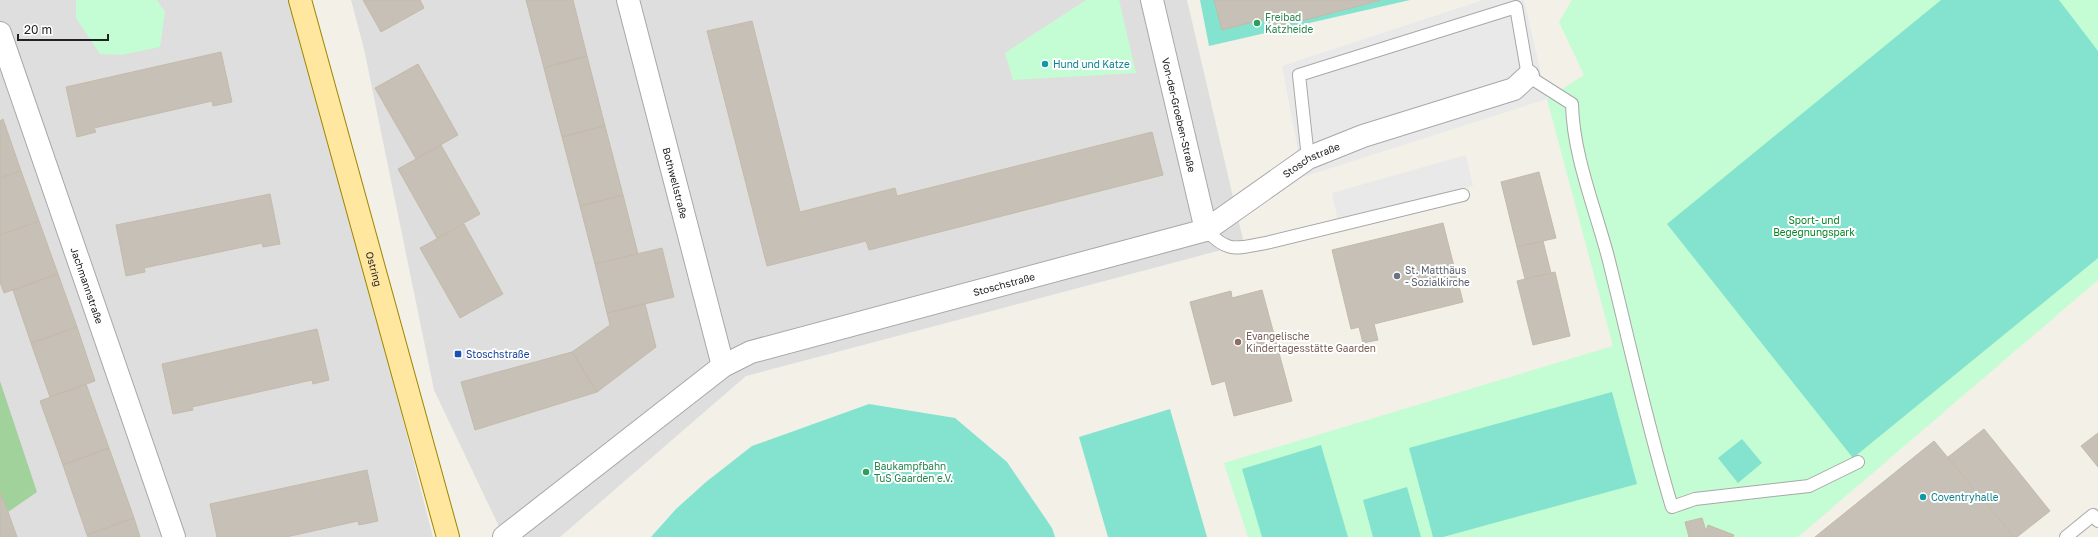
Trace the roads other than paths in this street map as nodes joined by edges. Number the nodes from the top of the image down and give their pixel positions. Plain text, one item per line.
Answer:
1 (300, 0) edge
2 (628, 0) edge
3 (1152, 0) edge
4 (0, 34) edge
5 (1528, 76) junction
6 (1308, 158) junction
7 (1463, 195) dead end
8 (1206, 230) junction
9 (723, 366) junction
10 (1858, 462) dead end
11 (2098, 521) edge
12 (174, 537) edge
13 (448, 537) edge
14 (504, 537) edge
15 (2066, 537) edge

1 - 13 main road, Ostring
2 - 9 street, Bothwellstraße
3 - 8 street, Von-der-Groeben-Straße
4 - 12 street, Jachmannstraße
5 - 6 street, Stoschstraße
5 - 6 lane
5 - 10 lane
6 - 8 street, Stoschstraße
7 - 8 lane
8 - 9 street, Stoschstraße
9 - 14 street, Stoschstraße
11 - 15 lane

